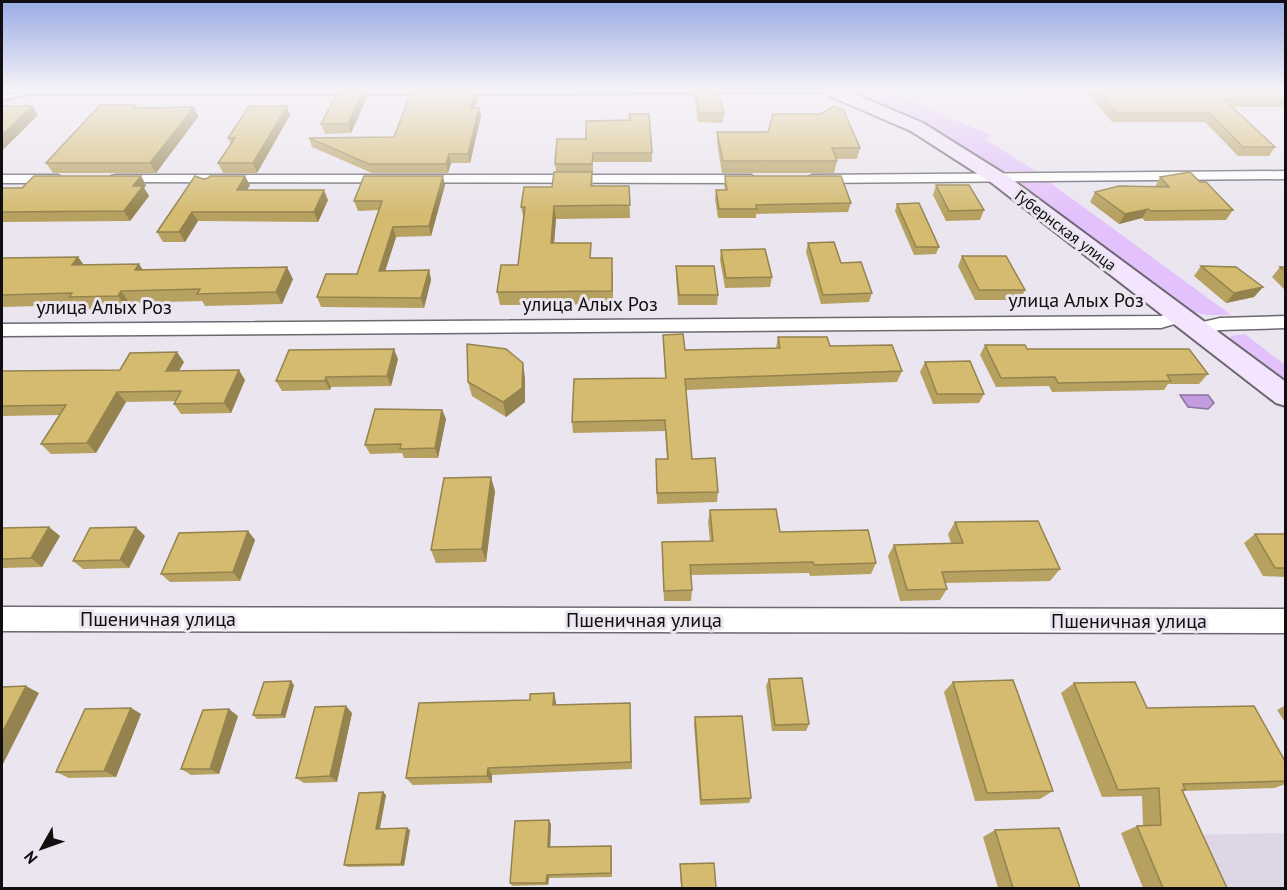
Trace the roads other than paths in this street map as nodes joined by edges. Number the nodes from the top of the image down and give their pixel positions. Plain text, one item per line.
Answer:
1 (924, 132) edge
2 (1286, 175) edge
3 (765, 178) edge
4 (801, 178) edge
5 (2, 179) edge
6 (73, 179) edge
7 (97, 179) edge
8 (999, 179) junction
9 (1286, 322) edge
10 (1187, 323) junction
11 (2, 330) edge
12 (1286, 396) edge
13 (2, 619) edge
14 (1286, 621) edge

1 - 8 street, Губернская улица
2 - 8 street
3 - 7 street
4 - 8 street
5 - 6 street
8 - 10 street, Губернская улица
9 - 10 street, улица Алых Роз
10 - 11 street, улица Алых Роз
10 - 12 street, Губернская улица
13 - 14 street, Пшеничная улица

